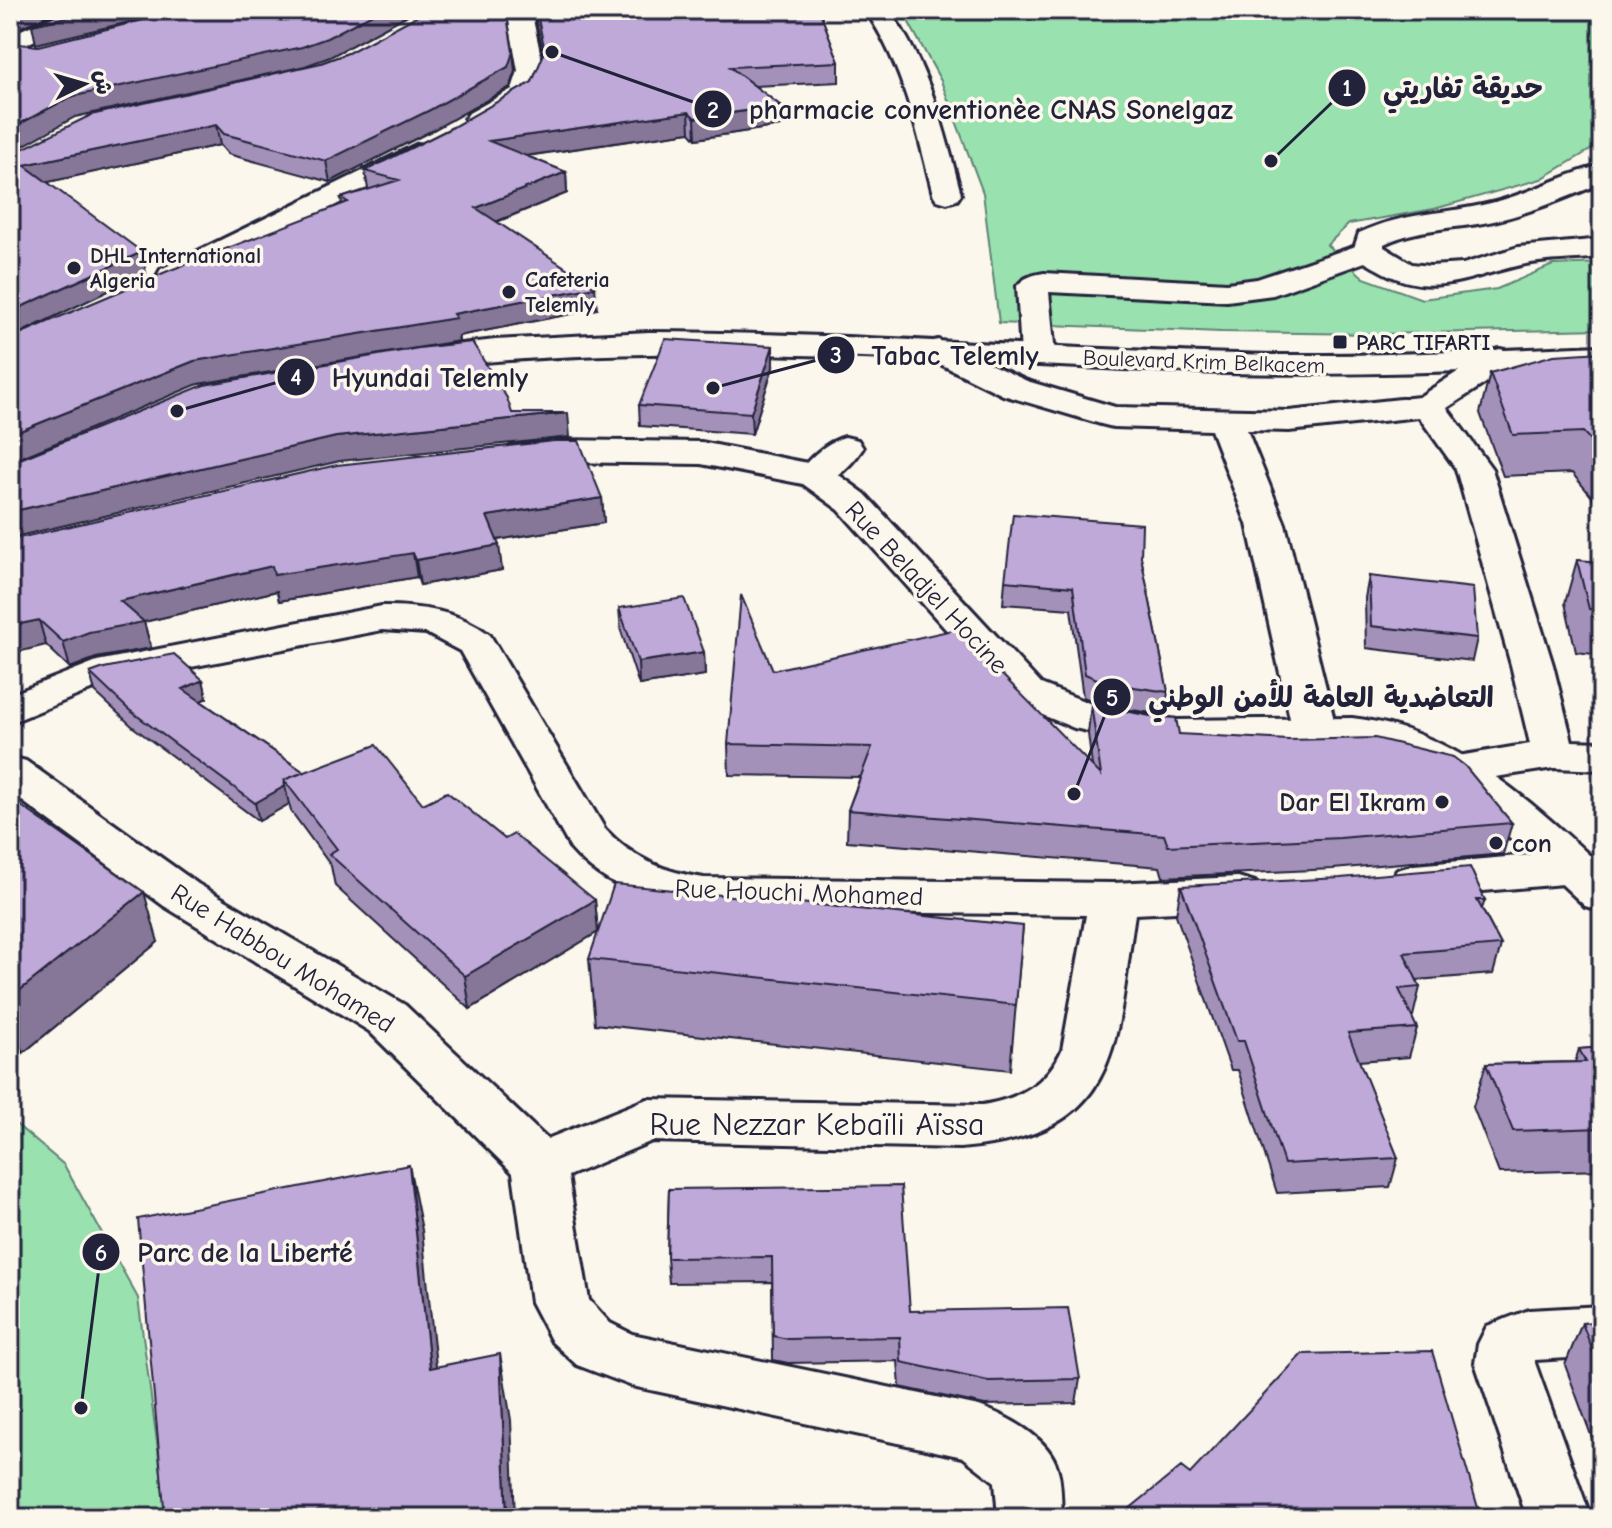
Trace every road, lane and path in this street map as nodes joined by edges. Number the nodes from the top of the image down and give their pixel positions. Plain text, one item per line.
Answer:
1 (86, 10) edge
2 (519, 10) edge
3 (877, 10) edge
4 (10, 51) edge
5 (42, 55) edge
6 (1602, 173) edge
7 (947, 194) dead end
8 (1602, 248) edge
9 (1368, 251) junction
10 (149, 288) edge
11 (938, 350) junction
12 (1038, 355) junction
13 (1602, 356) edge
14 (1500, 359) junction
15 (392, 363) edge
16 (1428, 406) junction
17 (1225, 420) junction
18 (845, 448) dead end
19 (495, 458) edge
20 (815, 475) junction
21 (10, 710) edge
22 (1315, 732) junction
23 (1554, 754) junction
24 (1602, 756) edge
25 (1456, 769) junction
26 (10, 771) edge
27 (1588, 881) edge
28 (1378, 884) edge
29 (1286, 891) edge
30 (1113, 899) junction
31 (539, 1165) junction
32 (1602, 1331) edge
33 (1030, 1518) edge
34 (1559, 1518) edge

1 - 4 street
2 - 10 street
3 - 7 street
4 - 5 street
6 - 9 street
8 - 9 street
9 - 12 street
11 - 12 street, Boulevard Krim Belkacem
11 - 15 street, Boulevard Krim Belkacem
11 - 17 street
12 - 14 street, Boulevard Krim Belkacem
13 - 14 street, Boulevard Krim Belkacem
14 - 16 street
16 - 17 street
16 - 23 street
17 - 22 street
18 - 20 street
19 - 20 street, Rue Beladjel Hocine
20 - 22 street, Rue Beladjel Hocine
21 - 30 street, Rue Houchi Mohamed
22 - 25 street, Rue Beladjel Hocine
23 - 24 street
23 - 25 street
25 - 27 street, Rue Beladjel Hocine
26 - 31 street, Rue Habbou Mohamed
27 - 28 street
29 - 30 street, Rue Houchi Mohamed
30 - 31 street, Rue Nezzar Kebaïli Aïssa
31 - 33 street
32 - 34 street

